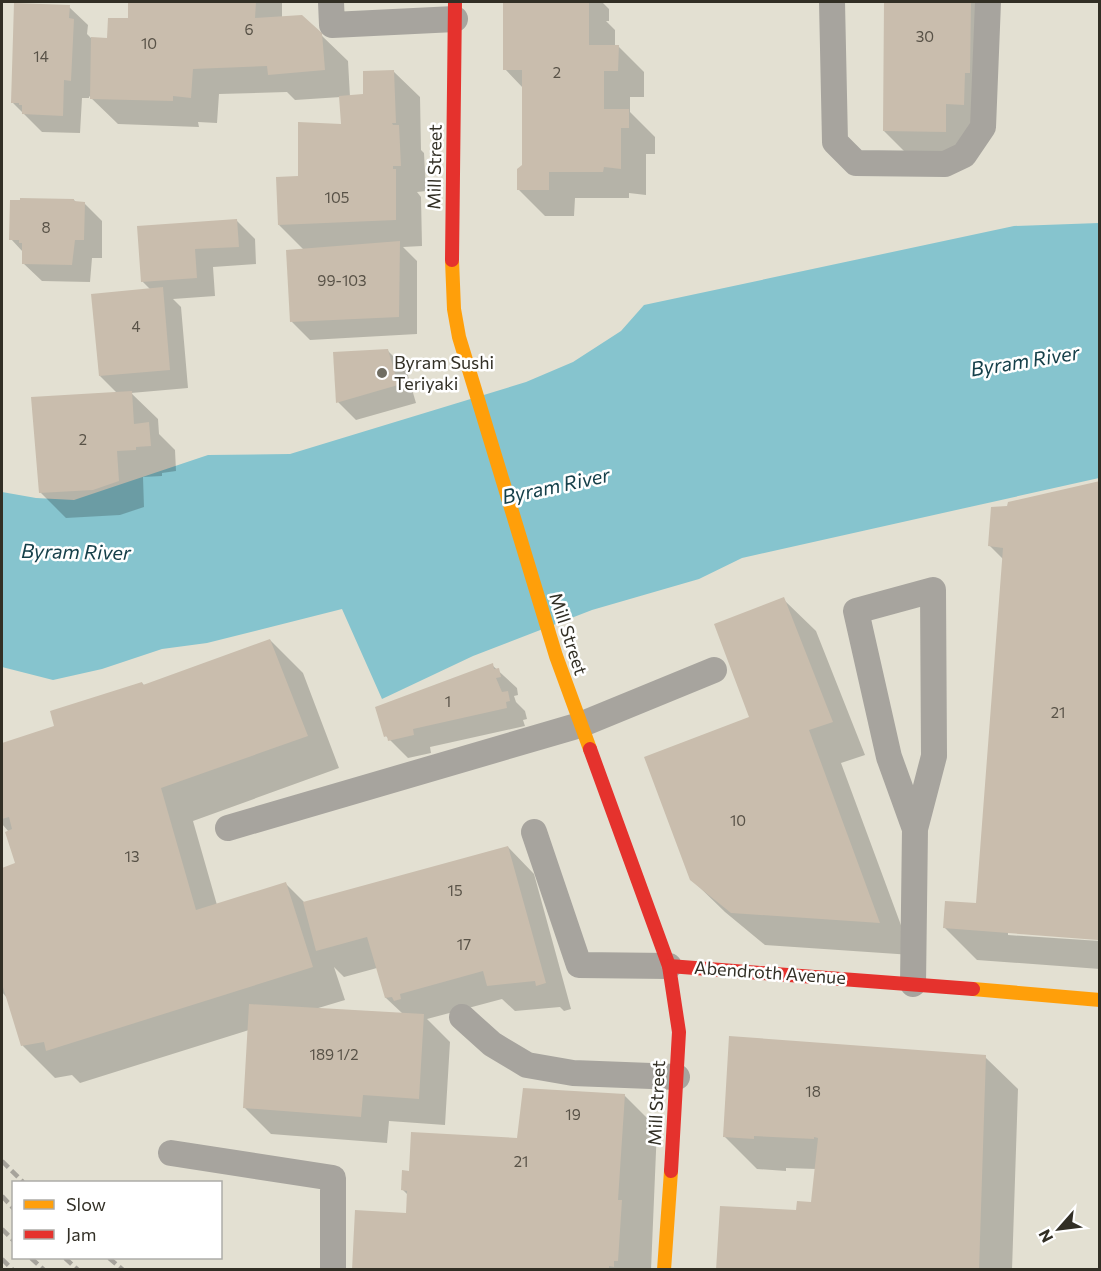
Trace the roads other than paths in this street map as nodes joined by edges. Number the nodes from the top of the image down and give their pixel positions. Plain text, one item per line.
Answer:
1 (332, 2) edge
2 (832, 2) edge
3 (988, 2) edge
4 (455, 10) edge
5 (714, 670) dead end
6 (580, 724) junction
7 (228, 828) dead end
8 (915, 829) junction
9 (534, 832) dead end
10 (669, 966) junction
11 (913, 984) junction
12 (1100, 1000) edge
13 (462, 1017) dead end
14 (677, 1077) junction
15 (171, 1153) dead end
16 (333, 1269) edge
17 (664, 1269) edge

1 - 4 lane
2 - 3 lane
4 - 6 street, Mill Street
5 - 6 lane
6 - 7 lane
6 - 10 street, Mill Street
8 - 8 lane
8 - 11 lane
9 - 10 lane, Abendroth Avenue
10 - 11 street, Abendroth Avenue
10 - 14 street, Mill Street
11 - 12 street, Abendroth Avenue
13 - 14 lane
14 - 17 street, Mill Street
15 - 16 lane

